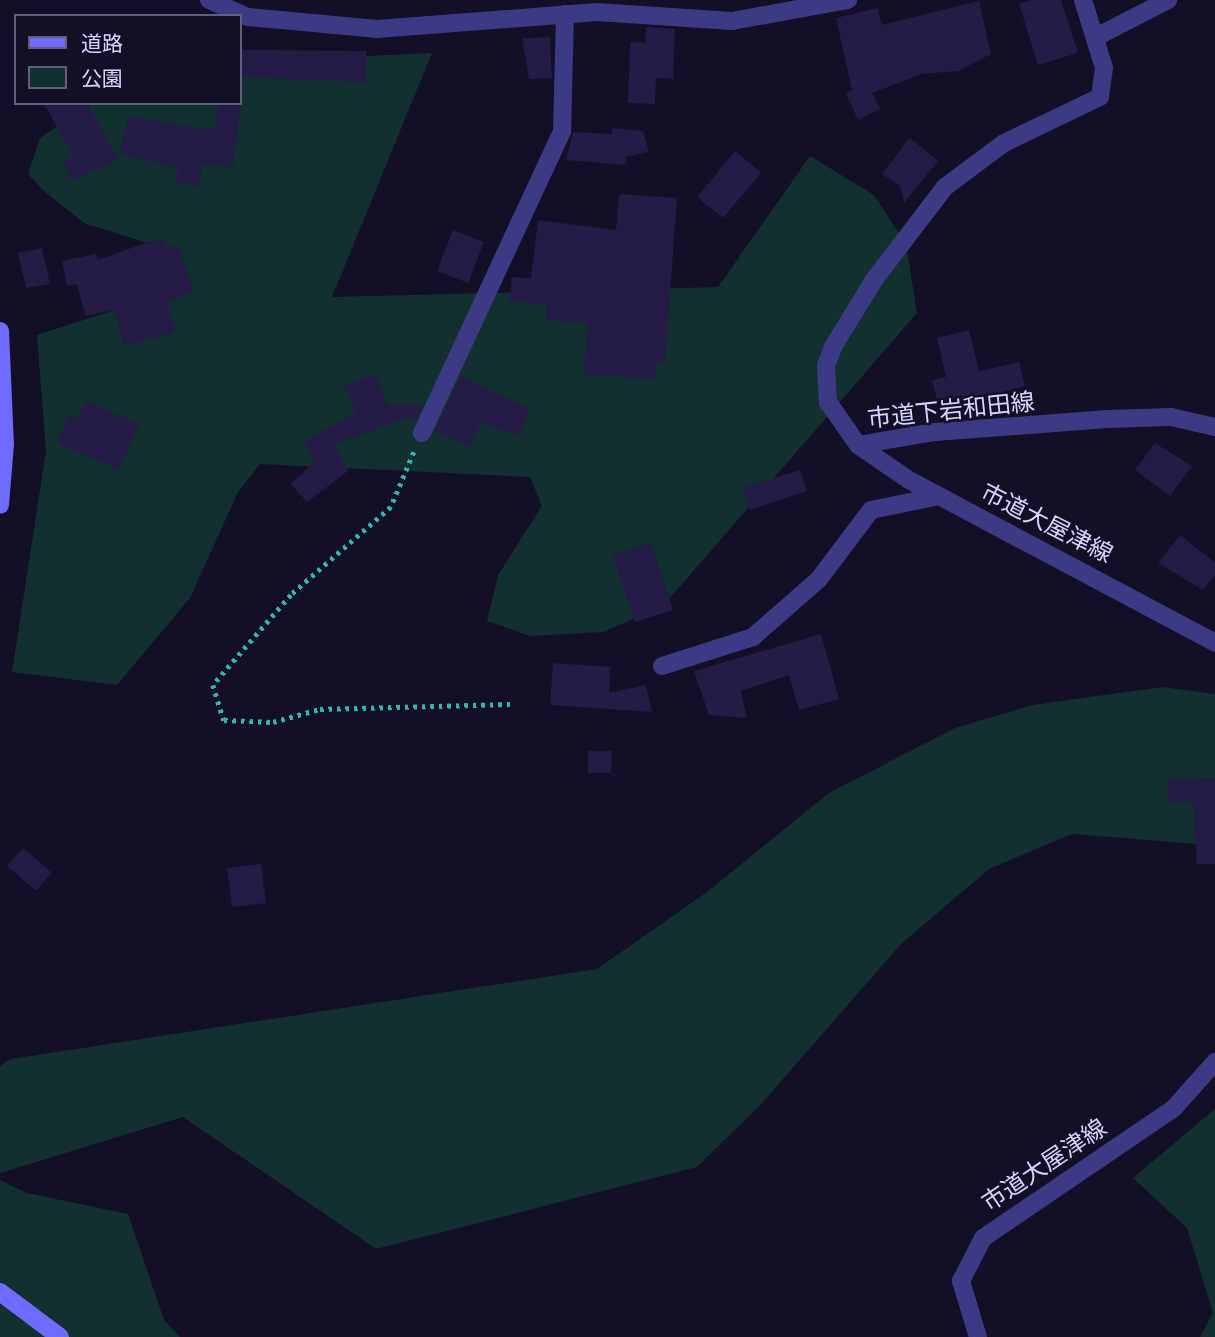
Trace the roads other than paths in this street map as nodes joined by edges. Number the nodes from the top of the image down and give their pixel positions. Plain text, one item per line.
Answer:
1 (209, 0) edge
2 (1083, 0) edge
3 (1168, 0) edge
4 (837, 2) edge
5 (241, 14) edge
6 (242, 14) edge
7 (565, 14) junction
8 (1096, 37) junction
9 (0, 331) edge
10 (1215, 427) edge
11 (422, 433) road end
12 (858, 445) junction
13 (940, 496) junction
14 (0, 505) edge
15 (1215, 643) edge
16 (662, 666) dead end
17 (1215, 1062) edge
18 (0, 1292) edge
19 (60, 1337) edge
20 (978, 1337) edge

1 - 5 street
2 - 8 street, 市道下岩和田線
3 - 8 street
4 - 7 street
6 - 7 street
7 - 11 street
8 - 12 street, 市道下岩和田線
9 - 14 main road
10 - 12 street, 市道下岩和田線
12 - 13 street, 市道大屋津線
13 - 15 street, 市道大屋津線
13 - 16 street
17 - 20 street, 市道大屋津線
18 - 19 main road

